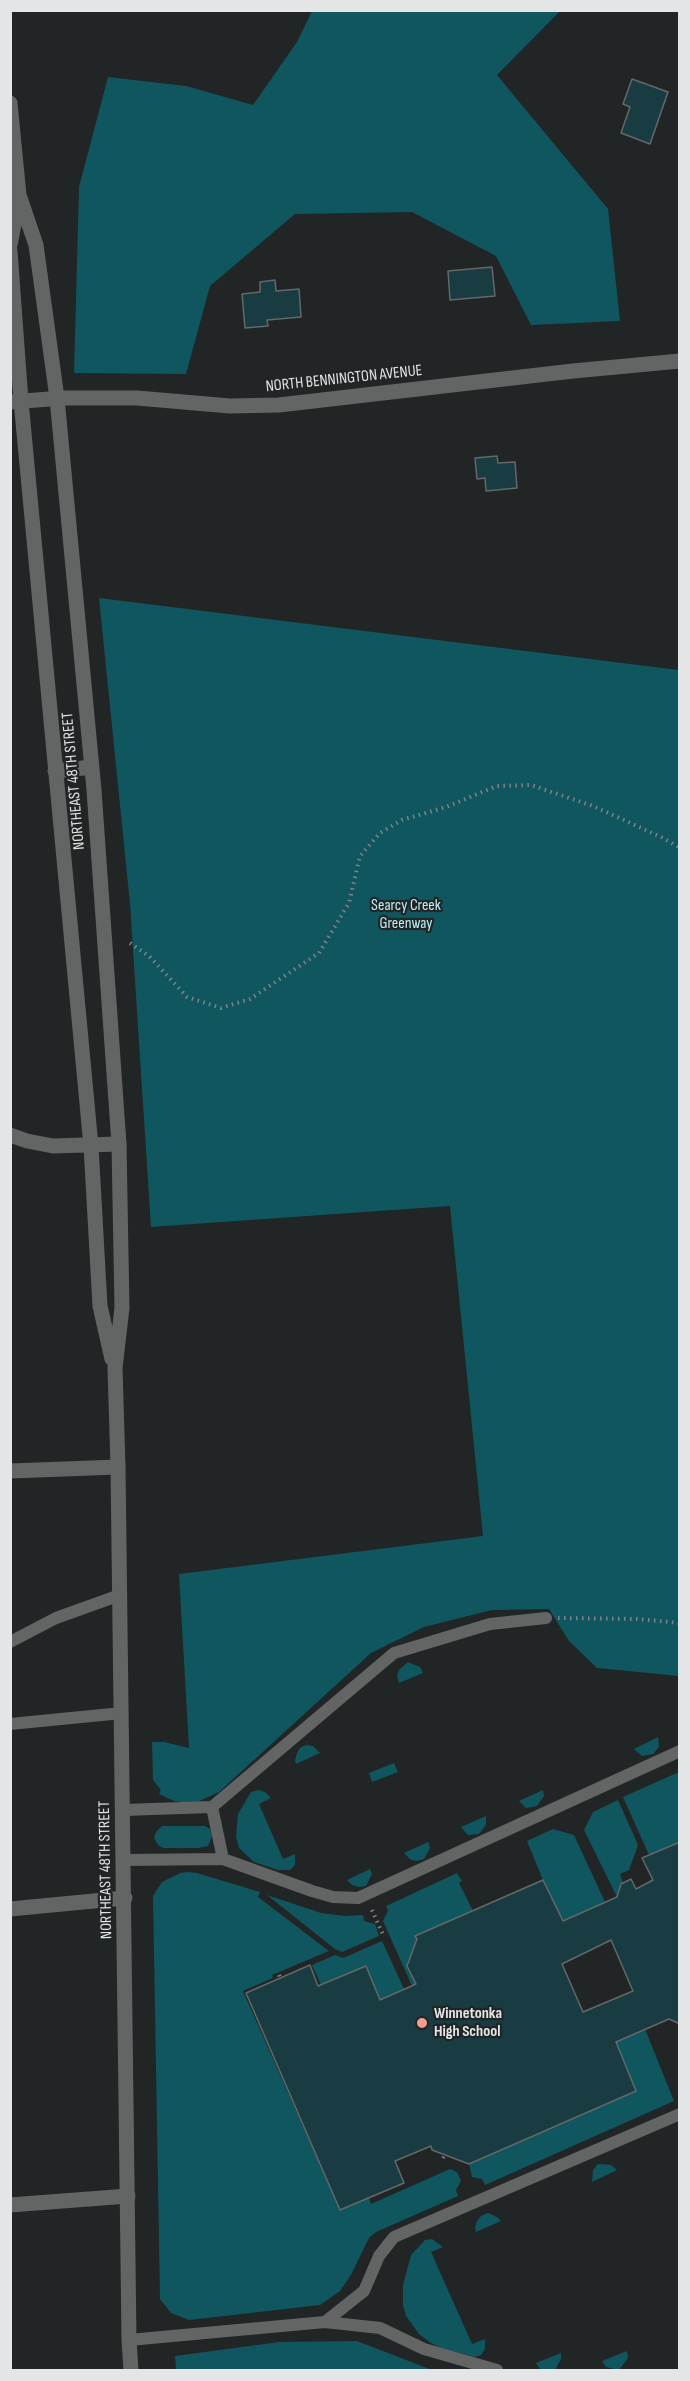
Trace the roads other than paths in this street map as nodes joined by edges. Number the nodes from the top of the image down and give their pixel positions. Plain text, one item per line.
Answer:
1 (10, 103) edge
2 (19, 195) junction
3 (10, 245) edge
4 (10, 251) edge
5 (680, 361) edge
6 (57, 398) junction
7 (16, 401) edge
8 (92, 767) junction
9 (56, 771) junction
10 (10, 1136) edge
11 (119, 1144) junction
12 (91, 1146) junction
13 (114, 1368) junction
14 (118, 1467) junction
15 (10, 1471) edge
16 (120, 1594) junction
17 (546, 1617) road end
18 (10, 1642) edge
19 (122, 1713) junction
20 (10, 1724) edge
21 (680, 1751) edge
22 (212, 1807) junction
23 (123, 1810) junction
24 (223, 1859) junction
25 (124, 1860) junction
26 (125, 1898) junction
27 (10, 1909) edge
28 (680, 2114) edge
29 (128, 2196) junction
30 (10, 2205) edge
31 (325, 2322) junction
32 (129, 2340) junction
33 (131, 2370) edge
34 (497, 2370) edge

1 - 2 street, NORTHEAST 48TH STREET
2 - 3 street, NORTHEAST 48TH STREET
2 - 6 street, NORTHEAST 48TH STREET
4 - 7 street, NORTHEAST 48TH STREET
5 - 6 street, NORTH BENNINGTON AVENUE
6 - 7 street, NORTH BENNINGTON AVENUE
6 - 8 street, NORTHEAST 48TH STREET
7 - 9 street, NORTHEAST 48TH STREET
8 - 9 street
8 - 11 street, NORTHEAST 48TH STREET
9 - 12 street, NORTHEAST 48TH STREET
10 - 12 street
11 - 12 street
11 - 13 street, NORTHEAST 48TH STREET
12 - 13 street, NORTHEAST 48TH STREET
13 - 14 street, NORTHEAST 48TH STREET
14 - 15 street
14 - 16 street, NORTHEAST 48TH STREET
16 - 18 lane
16 - 19 street, NORTHEAST 48TH STREET
17 - 22 lane
19 - 20 lane
19 - 23 street, NORTHEAST 48TH STREET
21 - 24 lane
22 - 23 lane
22 - 24 lane
23 - 25 street, NORTHEAST 48TH STREET
24 - 25 lane
25 - 26 street, NORTHEAST 48TH STREET
26 - 27 street
26 - 29 street, NORTHEAST 48TH STREET
28 - 31 lane
29 - 30 street
29 - 32 street, NORTHEAST 48TH STREET
31 - 32 lane
31 - 34 lane
32 - 33 street, NORTHEAST 48TH STREET

